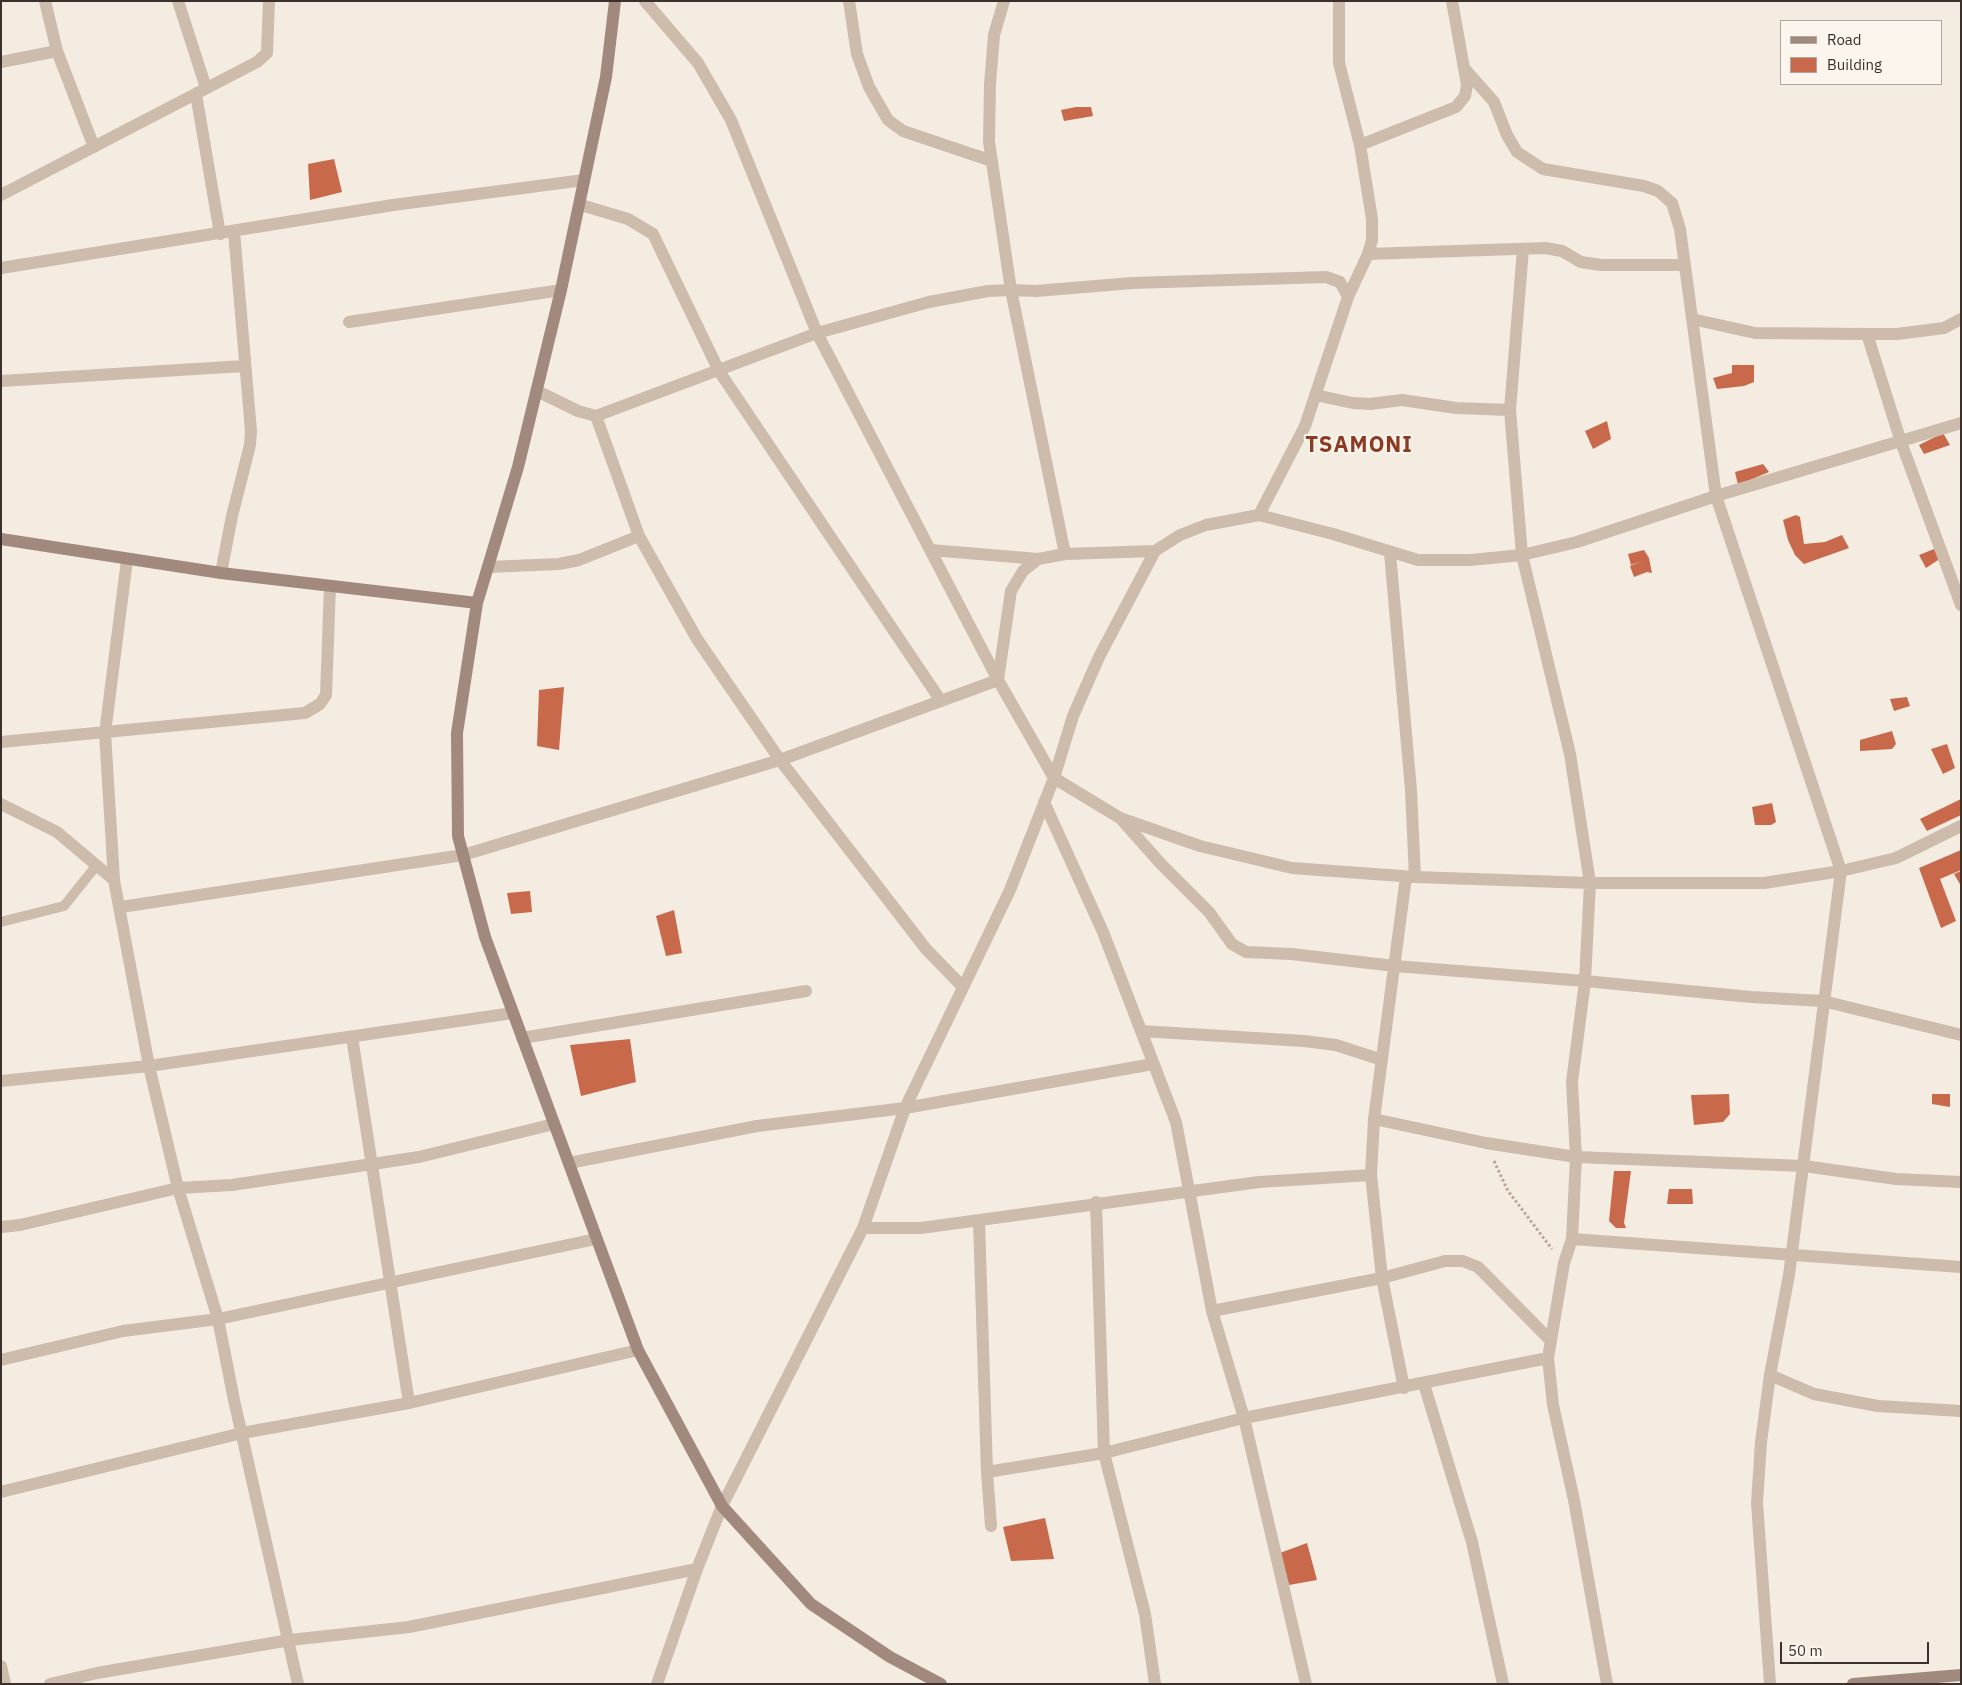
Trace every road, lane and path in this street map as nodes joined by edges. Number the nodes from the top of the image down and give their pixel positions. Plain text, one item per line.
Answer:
1 (45, 1) edge
2 (178, 1) edge
3 (269, 1) edge
4 (615, 1) edge
5 (645, 1) edge
6 (850, 1) edge
7 (1004, 1) edge
8 (1339, 1) edge
9 (1452, 1) edge
10 (57, 51) junction
11 (1, 62) edge
12 (1464, 68) junction
13 (201, 91) junction
14 (1360, 145) junction
15 (94, 147) junction
16 (992, 161) junction
17 (584, 180) junction
18 (1, 195) edge
19 (581, 205) junction
20 (234, 232) junction
21 (220, 234) junction
22 (1523, 249) junction
23 (1368, 254) junction
24 (1685, 265) junction
25 (1, 268) edge
26 (562, 290) junction
27 (1011, 290) junction
28 (1348, 297) junction
29 (1692, 319) junction
30 (1961, 319) edge
31 (349, 322) dead end
32 (817, 333) junction
33 (1867, 334) junction
34 (244, 366) junction
35 (718, 371) junction
36 (1, 381) edge
37 (537, 391) junction
38 (1315, 395) junction
39 (1510, 410) junction
40 (596, 416) junction
41 (1961, 423) edge
42 (1900, 442) junction
43 (1716, 496) junction
44 (1259, 515) junction
45 (639, 536) junction
46 (1, 539) edge
47 (931, 550) junction
48 (1155, 551) junction
49 (1390, 553) junction
50 (1065, 554) junction
51 (1522, 555) junction
52 (1038, 559) junction
53 (127, 560) junction
54 (488, 568) junction
55 (222, 573) junction
56 (330, 586) junction
57 (477, 603) junction
58 (1961, 605) edge
59 (998, 680) junction
60 (941, 702) junction
61 (105, 733) junction
62 (1, 742) edge
63 (780, 760) junction
64 (1054, 778) junction
65 (1044, 802) junction
66 (1, 804) edge
67 (1120, 818) junction
68 (1961, 826) edge
69 (463, 854) junction
70 (96, 866) junction
71 (1841, 871) junction
72 (1410, 877) junction
73 (114, 880) junction
74 (1590, 883) junction
75 (121, 907) junction
76 (1, 922) edge
77 (1395, 966) junction
78 (1585, 981) junction
79 (962, 986) junction
80 (806, 991) dead end
81 (1823, 1001) junction
82 (513, 1014) junction
83 (1141, 1031) junction
84 (1961, 1035) edge
85 (352, 1037) junction
86 (522, 1038) junction
87 (1382, 1060) junction
88 (1153, 1064) junction
89 (149, 1066) junction
90 (1, 1081) edge
91 (905, 1108) junction
92 (1374, 1118) junction
93 (554, 1124) junction
94 (1486, 1142) junction
95 (1576, 1157) junction
96 (372, 1163) junction
97 (569, 1163) junction
98 (1804, 1166) junction
99 (1371, 1175) junction
100 (1961, 1182) edge
101 (178, 1188) junction
102 (1189, 1191) junction
103 (1096, 1202) junction
104 (979, 1221) junction
105 (1, 1227) edge
106 (863, 1228) junction
107 (596, 1239) junction
108 (1572, 1239) junction
109 (1791, 1256) junction
110 (1564, 1263) junction
111 (1961, 1267) edge
112 (1382, 1278) junction
113 (390, 1284) junction
114 (1212, 1311) junction
115 (218, 1318) junction
116 (1551, 1340) junction
117 (638, 1350) junction
118 (1548, 1358) junction
119 (1, 1360) edge
120 (1770, 1375) junction
121 (1424, 1384) junction
122 (1404, 1388) junction
123 (409, 1403) junction
124 (1961, 1411) edge
125 (1244, 1418) junction
126 (242, 1433) junction
127 (1104, 1453) junction
128 (987, 1472) junction
129 (1, 1492) edge
130 (722, 1506) junction
131 (991, 1526) dead end
132 (697, 1569) junction
133 (290, 1640) junction
134 (1, 1666) edge
135 (1961, 1674) edge
136 (5, 1684) edge
137 (50, 1684) edge
138 (298, 1684) edge
139 (657, 1684) edge
140 (941, 1684) edge
141 (1155, 1684) edge
142 (1306, 1684) edge
143 (1503, 1684) edge
144 (1607, 1684) edge
145 (1770, 1684) edge
146 (1853, 1684) edge

1 - 10 street
2 - 13 street
3 - 13 street
4 - 17 main road
5 - 32 street
6 - 16 street
7 - 16 street
8 - 14 street
9 - 12 street
10 - 11 street
10 - 15 street
12 - 14 street
12 - 24 street
13 - 15 street
13 - 21 street
14 - 23 street
15 - 18 street
16 - 27 street
17 - 19 main road
17 - 20 street
19 - 26 main road
19 - 35 street
20 - 21 street
20 - 34 street
21 - 25 street
22 - 23 street
22 - 24 street
22 - 39 street
23 - 28 street
24 - 29 street
26 - 31 street
26 - 37 main road
27 - 28 street
27 - 32 street
27 - 50 street
28 - 38 street
29 - 33 street
29 - 43 street
30 - 33 street
32 - 35 street
32 - 47 street
33 - 42 street
34 - 36 street
34 - 55 street
35 - 40 street
35 - 60 street
37 - 40 street
37 - 54 main road
38 - 39 street
38 - 44 street
39 - 51 street
40 - 45 street
41 - 42 street
42 - 43 street
42 - 58 street
43 - 51 street
43 - 71 street
44 - 48 street
44 - 49 street
45 - 54 street
45 - 63 street
46 - 53 main road
47 - 52 street
47 - 59 street
48 - 50 street
48 - 64 street
49 - 51 street
49 - 72 street
50 - 52 street
51 - 74 street
52 - 59 street
53 - 55 main road
53 - 61 street
54 - 57 main road
55 - 56 main road
56 - 57 main road
56 - 61 street
57 - 69 main road
59 - 60 street
59 - 64 street
60 - 63 street
61 - 62 street
61 - 73 street
63 - 69 street
63 - 79 street
64 - 65 street
64 - 67 street
65 - 79 street
65 - 83 street
66 - 70 street
67 - 72 street
67 - 77 street
68 - 71 street
69 - 75 street
69 - 82 main road
70 - 73 street
70 - 76 lane
71 - 74 street
71 - 81 street
72 - 74 street
72 - 77 street
73 - 75 street
74 - 78 street
75 - 89 street
77 - 78 street
77 - 87 street
78 - 81 street
78 - 95 street
79 - 91 street
80 - 86 street
81 - 84 street
81 - 98 street
82 - 85 street
82 - 86 main road
83 - 87 street
83 - 88 street
85 - 89 street
85 - 96 street
86 - 93 main road
87 - 92 street
88 - 91 street
88 - 102 street
89 - 90 street
89 - 101 street
91 - 97 street
91 - 106 street
92 - 94 street
92 - 99 street
93 - 96 street
93 - 97 main road
94 - 95 street
94 - 110 path
95 - 98 street
95 - 108 street
96 - 101 street
96 - 113 street
97 - 107 main road
98 - 100 street
98 - 109 street
99 - 102 street
99 - 112 street
101 - 105 street
101 - 115 street
102 - 103 street
102 - 114 street
103 - 104 street
103 - 127 street
104 - 106 street
104 - 128 street
106 - 130 street
107 - 113 street
107 - 117 main road
108 - 109 street
108 - 110 street
109 - 111 street
109 - 120 street
110 - 116 street
112 - 114 street
112 - 116 street
112 - 122 street
113 - 115 street
113 - 123 street
114 - 125 street
115 - 119 street
115 - 126 street
116 - 118 street
117 - 123 street
117 - 130 main road
118 - 121 street
118 - 144 street
120 - 124 street
120 - 145 street
121 - 122 street
121 - 143 street
122 - 125 street
123 - 126 street
125 - 127 street
125 - 142 street
126 - 129 street
126 - 133 street
127 - 128 street
127 - 141 street
128 - 131 street
130 - 132 street
130 - 140 main road
132 - 133 street
132 - 139 street
133 - 137 street
133 - 138 street
134 - 136 street
135 - 146 main road

